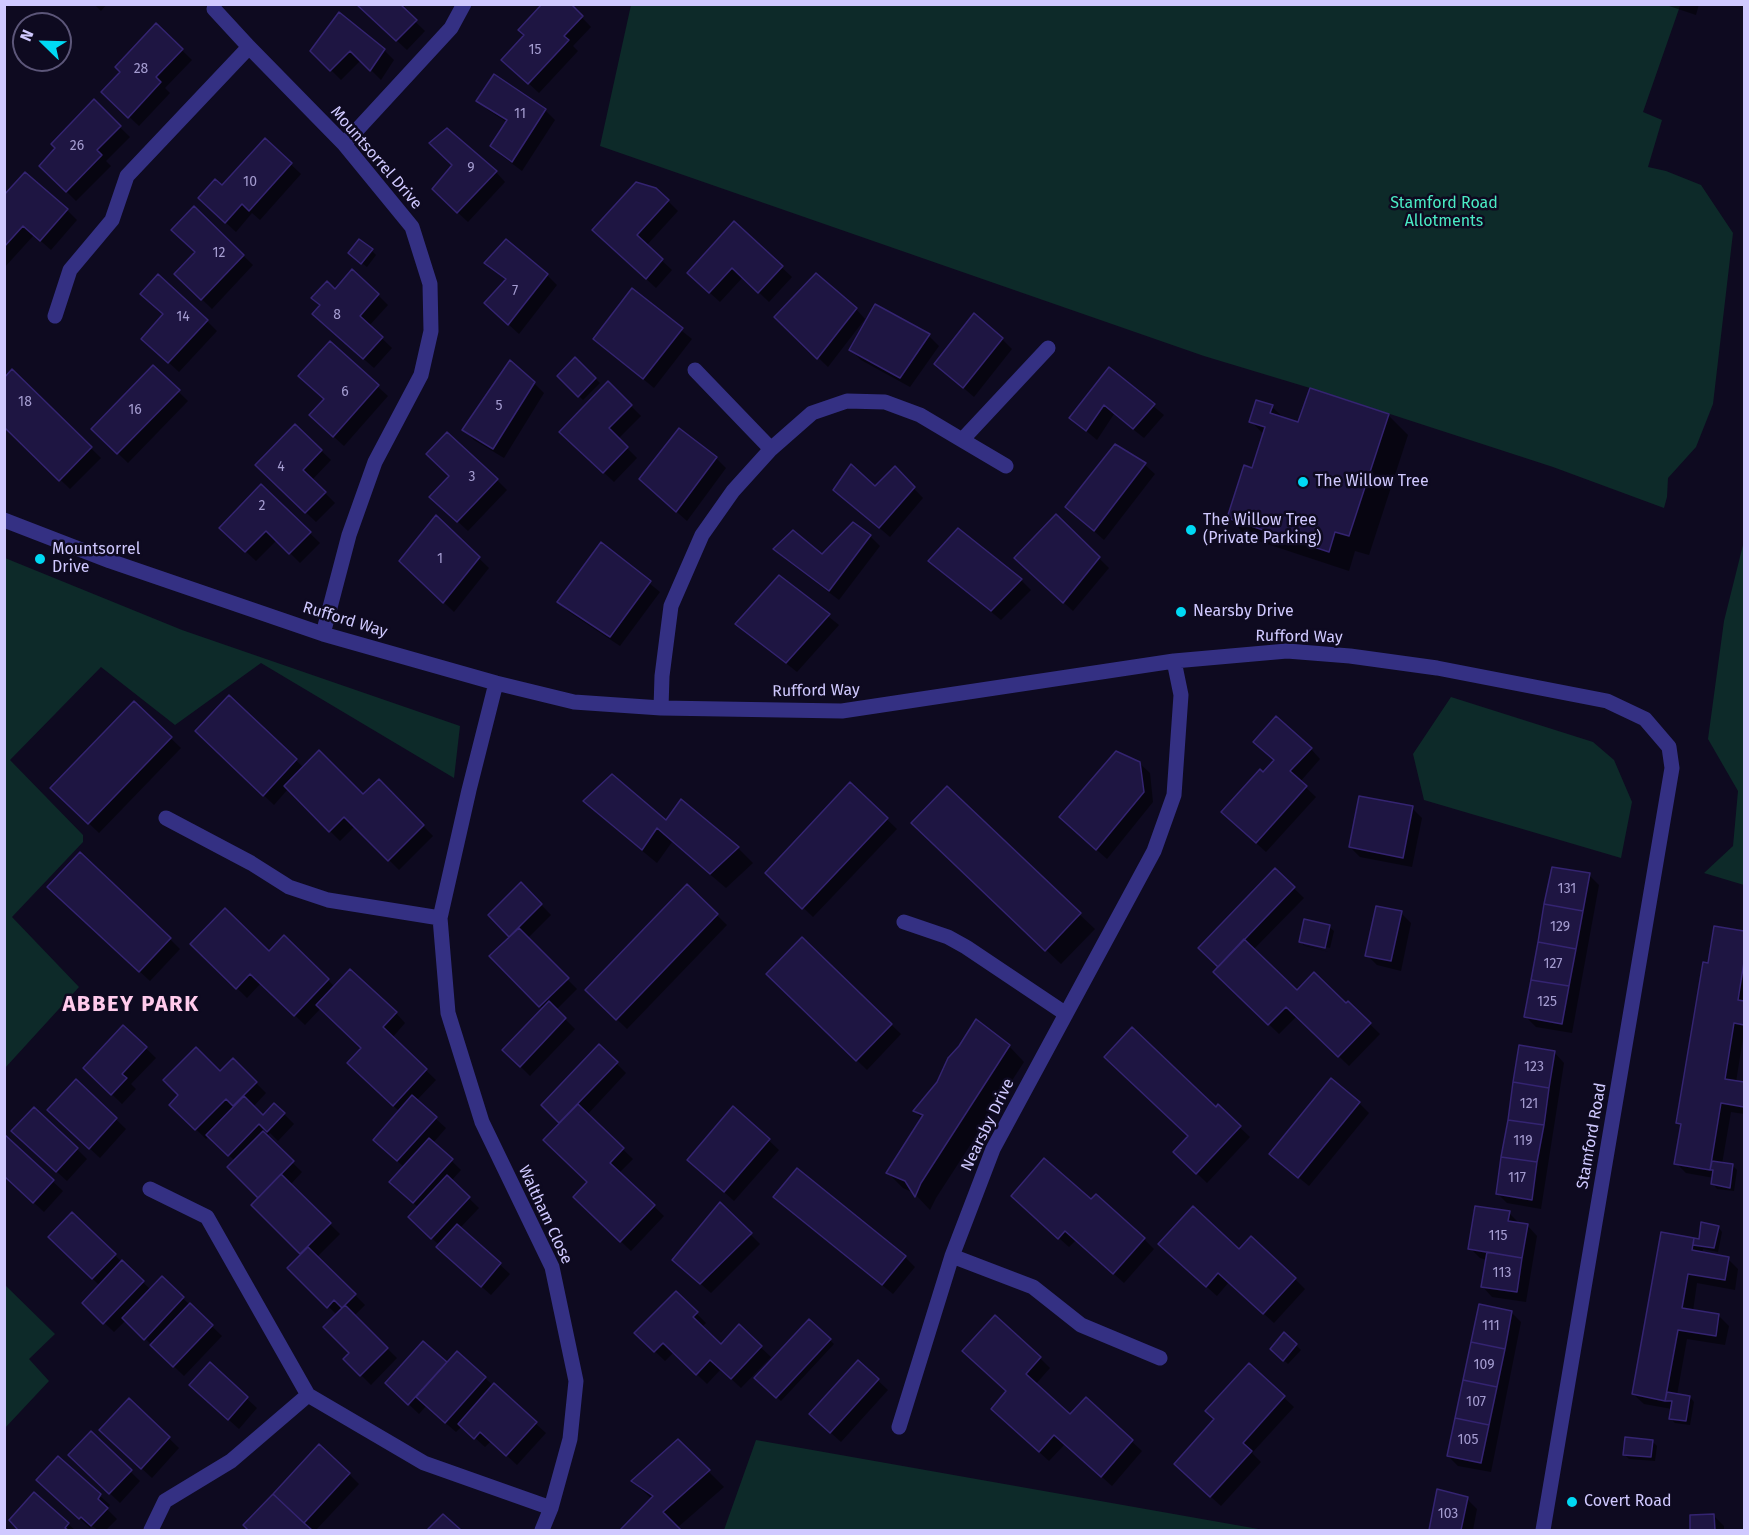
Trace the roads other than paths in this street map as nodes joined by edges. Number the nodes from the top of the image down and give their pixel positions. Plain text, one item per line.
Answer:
1 (464, 4) edge
2 (214, 9) dead end
3 (249, 47) junction
4 (344, 144) junction
5 (55, 316) dead end
6 (1048, 348) dead end
7 (695, 370) dead end
8 (962, 440) junction
9 (771, 449) junction
10 (1006, 466) dead end
11 (4, 520) edge
12 (323, 634) junction
13 (1174, 661) junction
14 (496, 683) junction
15 (661, 708) junction
16 (1669, 747) joint
17 (166, 818) dead end
18 (441, 918) junction
19 (904, 922) dead end
20 (1066, 1014) junction
21 (150, 1189) dead end
22 (952, 1256) junction
23 (1160, 1358) dead end
24 (308, 1395) junction
25 (899, 1427) dead end
26 (551, 1508) junction
27 (151, 1530) edge
28 (542, 1530) edge
29 (1543, 1530) edge

1 - 4 street
2 - 3 street, Mountsorrel Drive
3 - 4 street, Mountsorrel Drive
3 - 5 street
4 - 12 street, Mountsorrel Drive
6 - 8 street
7 - 9 street
8 - 9 street
8 - 10 street
9 - 15 street
11 - 12 street, Rufford Way
12 - 14 street, Rufford Way
13 - 15 street, Rufford Way
13 - 16 street, Rufford Way
13 - 20 street, Nearsby Drive
14 - 15 street, Rufford Way
14 - 18 street, Waltham Close
16 - 29 street, Stamford Road
17 - 18 street
18 - 26 street, Waltham Close
19 - 20 street
20 - 22 street, Nearsby Drive
21 - 24 street
22 - 23 street
22 - 25 street, Nearsby Drive
24 - 26 street
24 - 27 street
26 - 28 street, Waltham Close

